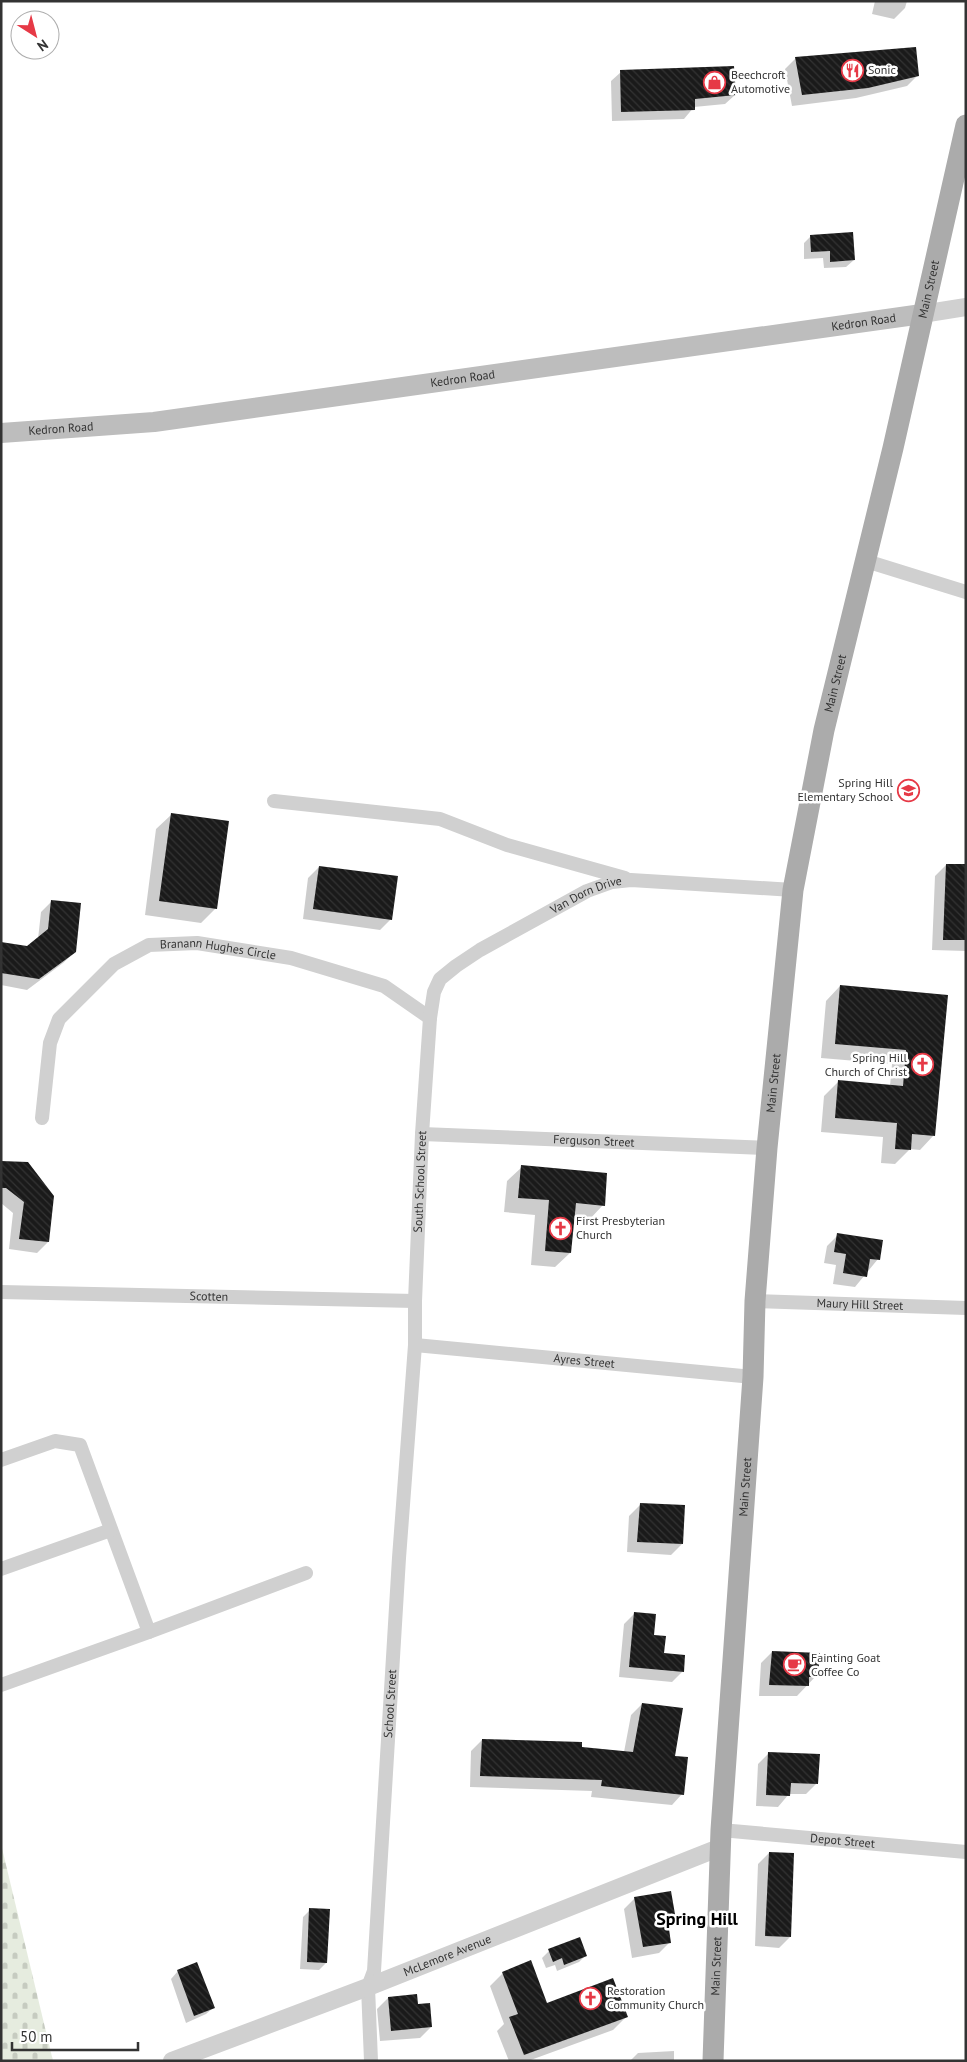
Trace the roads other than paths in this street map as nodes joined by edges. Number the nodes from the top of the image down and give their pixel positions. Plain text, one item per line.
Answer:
1 (966, 125) edge
2 (966, 307) edge
3 (922, 314) junction
4 (1, 433) edge
5 (866, 561) junction
6 (966, 592) edge
7 (274, 801) dead end
8 (631, 880) junction
9 (793, 890) junction
10 (430, 1018) junction
11 (42, 1118) dead end
12 (422, 1134) junction
13 (767, 1148) junction
14 (1, 1292) edge
15 (415, 1301) junction
16 (755, 1301) junction
17 (966, 1308) edge
18 (415, 1345) junction
19 (753, 1377) junction
20 (1, 1460) edge
21 (111, 1530) junction
22 (1, 1569) edge
23 (306, 1573) dead end
24 (149, 1632) junction
25 (1, 1685) edge
26 (721, 1839) junction
27 (966, 1852) edge
28 (368, 1986) junction
29 (172, 2061) edge
30 (371, 2061) edge
31 (713, 2061) edge

1 - 3 main road, Main Street
2 - 3 street
3 - 4 main road, Kedron Road
3 - 5 main road, Main Street
5 - 6 street
5 - 9 main road, Main Street
7 - 8 street
8 - 9 street, Van Dorn Drive
8 - 10 street, Van Dorn Drive
9 - 13 main road, Main Street
10 - 11 street, Branann Hughes Circle
10 - 12 street, South School Street
12 - 13 street, Ferguson Street
12 - 15 street, South School Street
13 - 16 main road, Main Street
14 - 15 street, Scotten
15 - 18 street, South School Street
16 - 17 street, Maury Hill Street
16 - 19 main road, Main Street
18 - 19 street, Ayres Street
18 - 28 street, School Street
19 - 26 main road, Main Street
20 - 21 street
21 - 22 street
21 - 24 street
23 - 24 street
24 - 25 street
26 - 27 street, Depot Street
26 - 28 street, McLemore Avenue
26 - 31 main road, Main Street
28 - 29 street, McLemore Avenue
28 - 30 street, School Street

